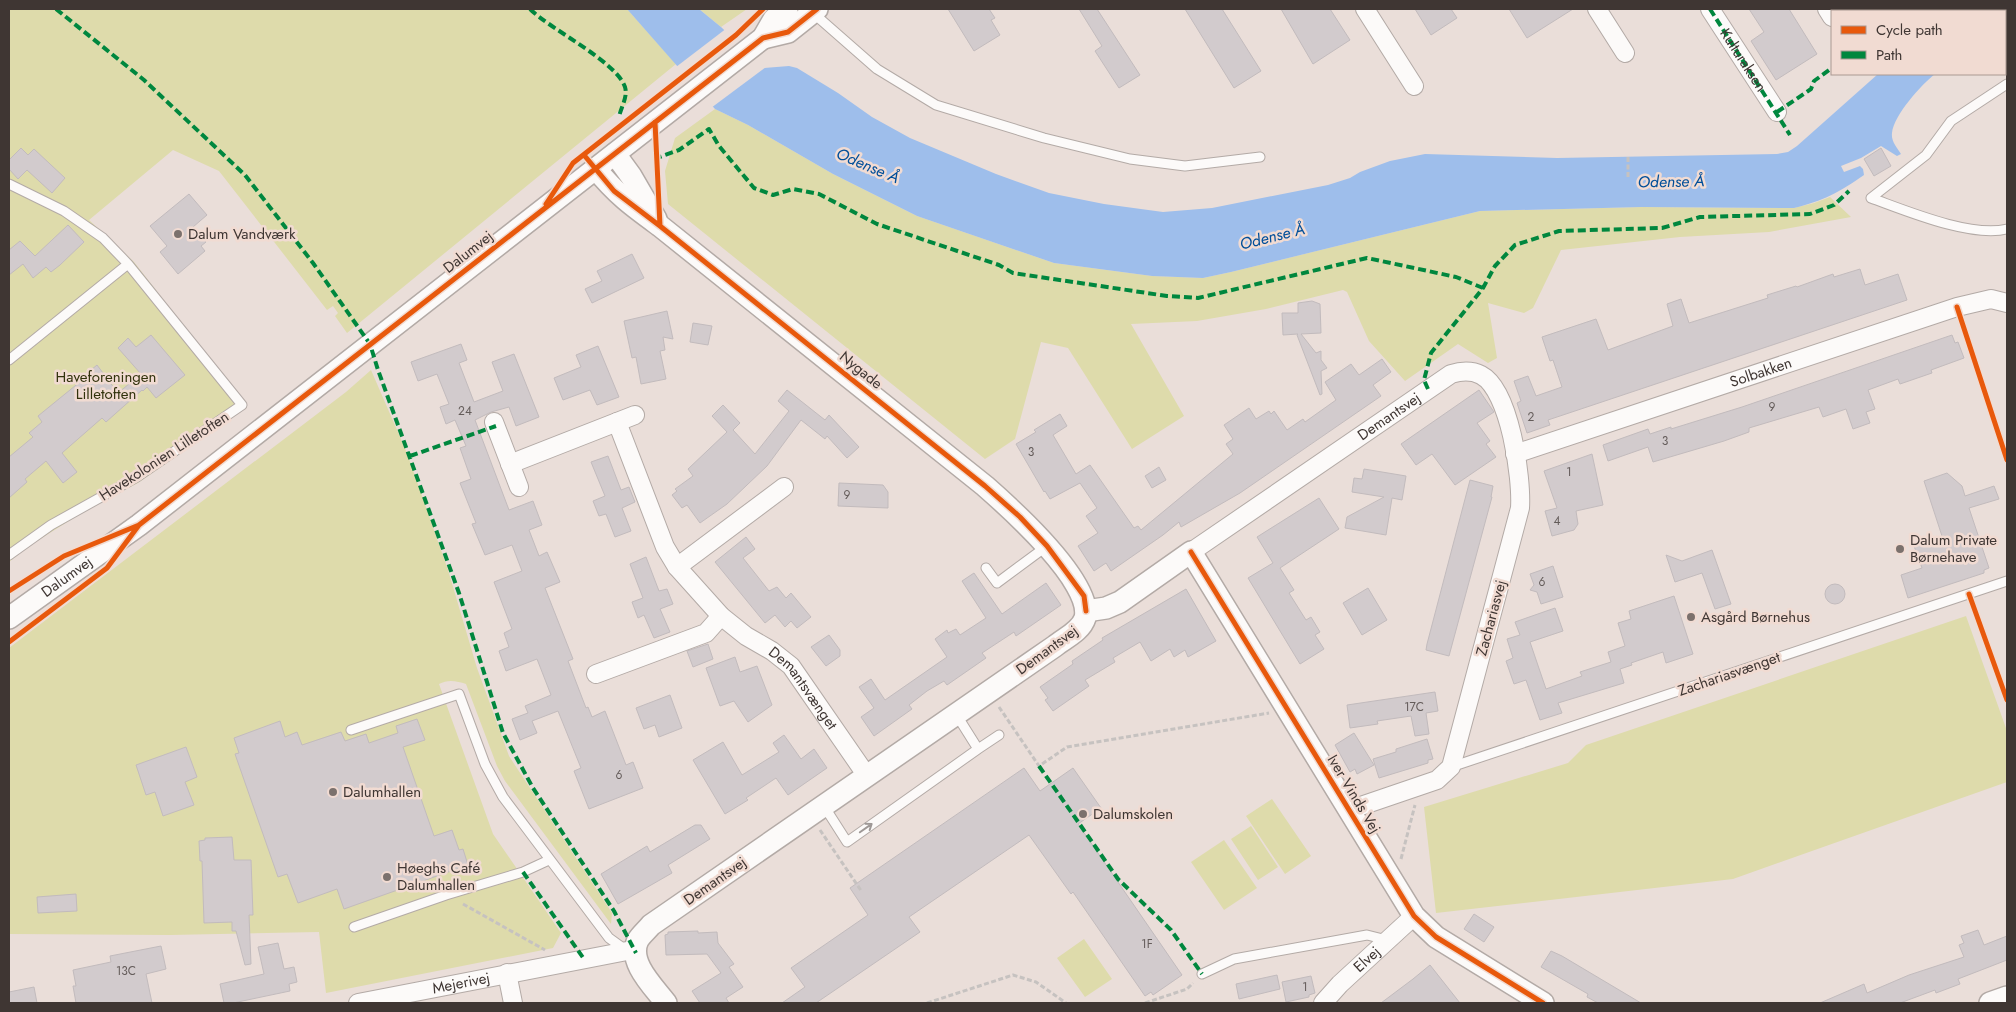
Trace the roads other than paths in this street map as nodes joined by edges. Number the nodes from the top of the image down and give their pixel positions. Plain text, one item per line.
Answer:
1 (787, 9) edge
2 (1365, 9) edge
3 (1597, 9) edge
4 (1710, 9) edge
5 (813, 10) edge
6 (763, 38) junction
7 (1625, 52) dead end
8 (2007, 84) edge
9 (1414, 86) dead end
10 (1777, 112) dead end
11 (615, 154) junction
12 (1260, 157) dead end
13 (596, 169) junction
14 (9, 184) edge
15 (660, 226) junction
16 (2007, 229) edge
17 (128, 264) junction
18 (2007, 303) edge
19 (9, 360) edge
20 (1471, 372) joint
21 (635, 415) dead end
22 (494, 422) dead end
23 (617, 422) junction
24 (1515, 454) junction
25 (510, 464) junction
26 (519, 487) dead end
27 (784, 487) dead end
28 (1047, 546) junction
29 (1191, 552) junction
30 (9, 554) edge
31 (677, 567) junction
32 (986, 568) dead end
33 (2007, 581) edge
34 (1086, 611) junction
35 (721, 616) junction
36 (9, 618) edge
37 (596, 674) dead end
38 (956, 714) junction
39 (351, 730) dead end
40 (998, 735) dead end
41 (978, 749) junction
42 (1451, 767) junction
43 (867, 776) junction
44 (817, 810) junction
45 (1348, 810) junction
46 (550, 860) junction
47 (1414, 916) junction
48 (354, 927) dead end
49 (1387, 940) junction
50 (632, 952) junction
51 (507, 973) junction
52 (1202, 974) road end
53 (358, 1003) edge
54 (513, 1003) edge
55 (666, 1003) edge
56 (1323, 1003) edge
57 (1543, 1003) edge

1 - 6 street, Dalumvej
2 - 9 street
3 - 7 street
4 - 10 street, Kulturaksen
5 - 6 street, Dalumvej
5 - 12 lane
6 - 11 street, Dalumvej
8 - 16 lane
11 - 13 street, Dalumvej
11 - 15 street, Nygade
13 - 15 street, Nygade
13 - 36 street, Dalumvej
14 - 17 lane, Havekolonien Lilletoften
15 - 28 street, Nygade
17 - 19 lane
17 - 30 lane, Havekolonien Lilletoften
18 - 24 street, Solbakken
20 - 24 street, Zachariasvej
20 - 29 street, Demantsvej
21 - 23 street
22 - 25 street
23 - 25 street
23 - 31 street, Demantsvænget
24 - 42 street, Zachariasvej
25 - 26 street
27 - 31 street
28 - 32 lane
28 - 34 street, Nygade
29 - 34 street, Demantsvej
29 - 45 street, Iver Vinds Vej
31 - 35 street, Demantsvænget
33 - 42 lane, Zachariasvænget
34 - 38 street, Demantsvej
35 - 37 street
35 - 43 street, Demantsvænget
38 - 41 lane
38 - 43 street, Demantsvej
39 - 46 lane
40 - 41 lane
44 -> 41 lane
42 - 45 street
43 - 44 street, Demantsvej
44 - 50 street, Demantsvej
45 - 47 street, Iver Vinds Vej
46 - 48 lane
46 - 50 lane
47 - 49 street, Elvej
47 - 57 street, Iver Vinds Vej
49 - 52 lane
49 - 56 street, Elvej
50 - 51 street, Mejerivej
50 - 55 street
51 - 53 street, Mejerivej
51 - 54 street, Mejerivej

